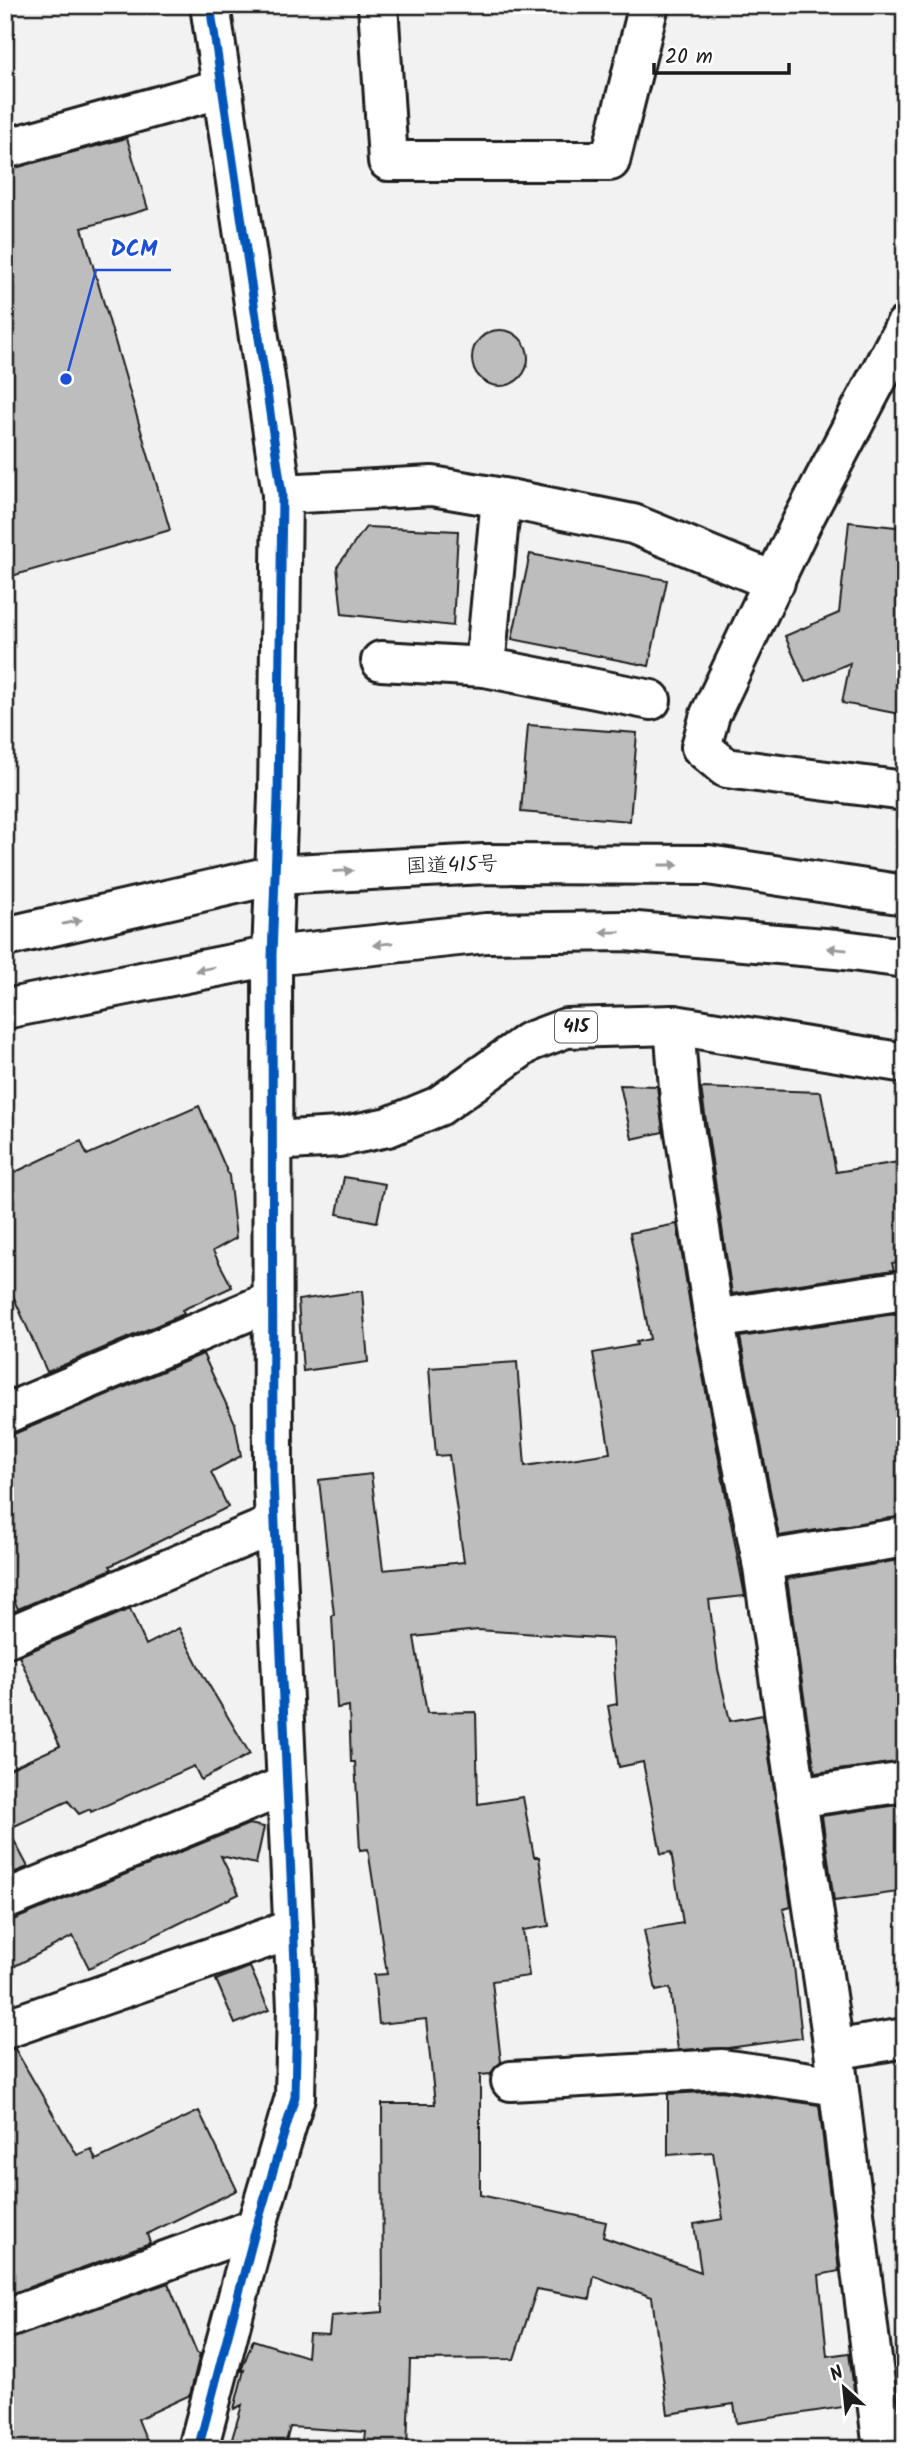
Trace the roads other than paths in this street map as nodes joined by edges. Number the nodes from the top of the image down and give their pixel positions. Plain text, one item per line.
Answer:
1 (210, 5) edge
2 (378, 5) edge
3 (649, 5) edge
4 (223, 88) junction
5 (5, 149) edge
6 (905, 326) edge
7 (282, 494) junction
8 (500, 498) junction
9 (775, 582) junction
10 (381, 661) dead end
11 (485, 667) junction
12 (651, 700) dead end
13 (905, 791) edge
14 (275, 875) junction
15 (905, 895) edge
16 (5, 937) edge
17 (272, 956) junction
18 (905, 958) edge
19 (5, 1009) edge
20 (674, 1025) junction
21 (905, 1063) edge
22 (272, 1141) junction
23 (905, 1290) edge
24 (272, 1301) junction
25 (713, 1319) junction
26 (5, 1414) edge
27 (275, 1524) junction
28 (905, 1537) edge
29 (762, 1561) junction
30 (5, 1638) edge
31 (905, 1782) edge
32 (287, 1784) junction
33 (796, 1798) junction
34 (5, 1900) edge
35 (293, 1929) junction
36 (5, 2029) edge
37 (905, 2038) edge
38 (836, 2068) junction
39 (511, 2081) dead end
40 (256, 2228) junction
41 (5, 2319) edge
42 (198, 2449) edge
43 (883, 2449) edge

1 - 4 main road
2 - 3 main road
4 - 5 main road
4 - 7 main road
6 - 9 main road
7 - 8 main road
7 - 14 main road
8 - 9 main road
8 - 11 main road
9 - 13 main road
10 - 11 main road
11 - 12 main road
14 -> 15 main road, 国道415号
16 -> 14 main road, 国道415号
14 - 17 main road
18 -> 17 main road
17 -> 19 main road
17 - 22 main road
20 - 21 main road, 415
20 - 22 main road, 415
20 - 25 main road
22 - 24 main road
23 - 25 main road
24 - 26 main road
24 - 27 main road
25 - 29 main road
27 - 30 main road
27 - 32 main road
28 - 29 main road
29 - 33 main road
31 - 33 main road
32 - 34 main road
32 - 35 main road
33 - 38 main road
35 - 36 main road
35 - 40 main road
37 - 38 main road
38 - 39 main road
38 - 43 main road
40 - 41 main road
40 - 42 main road

